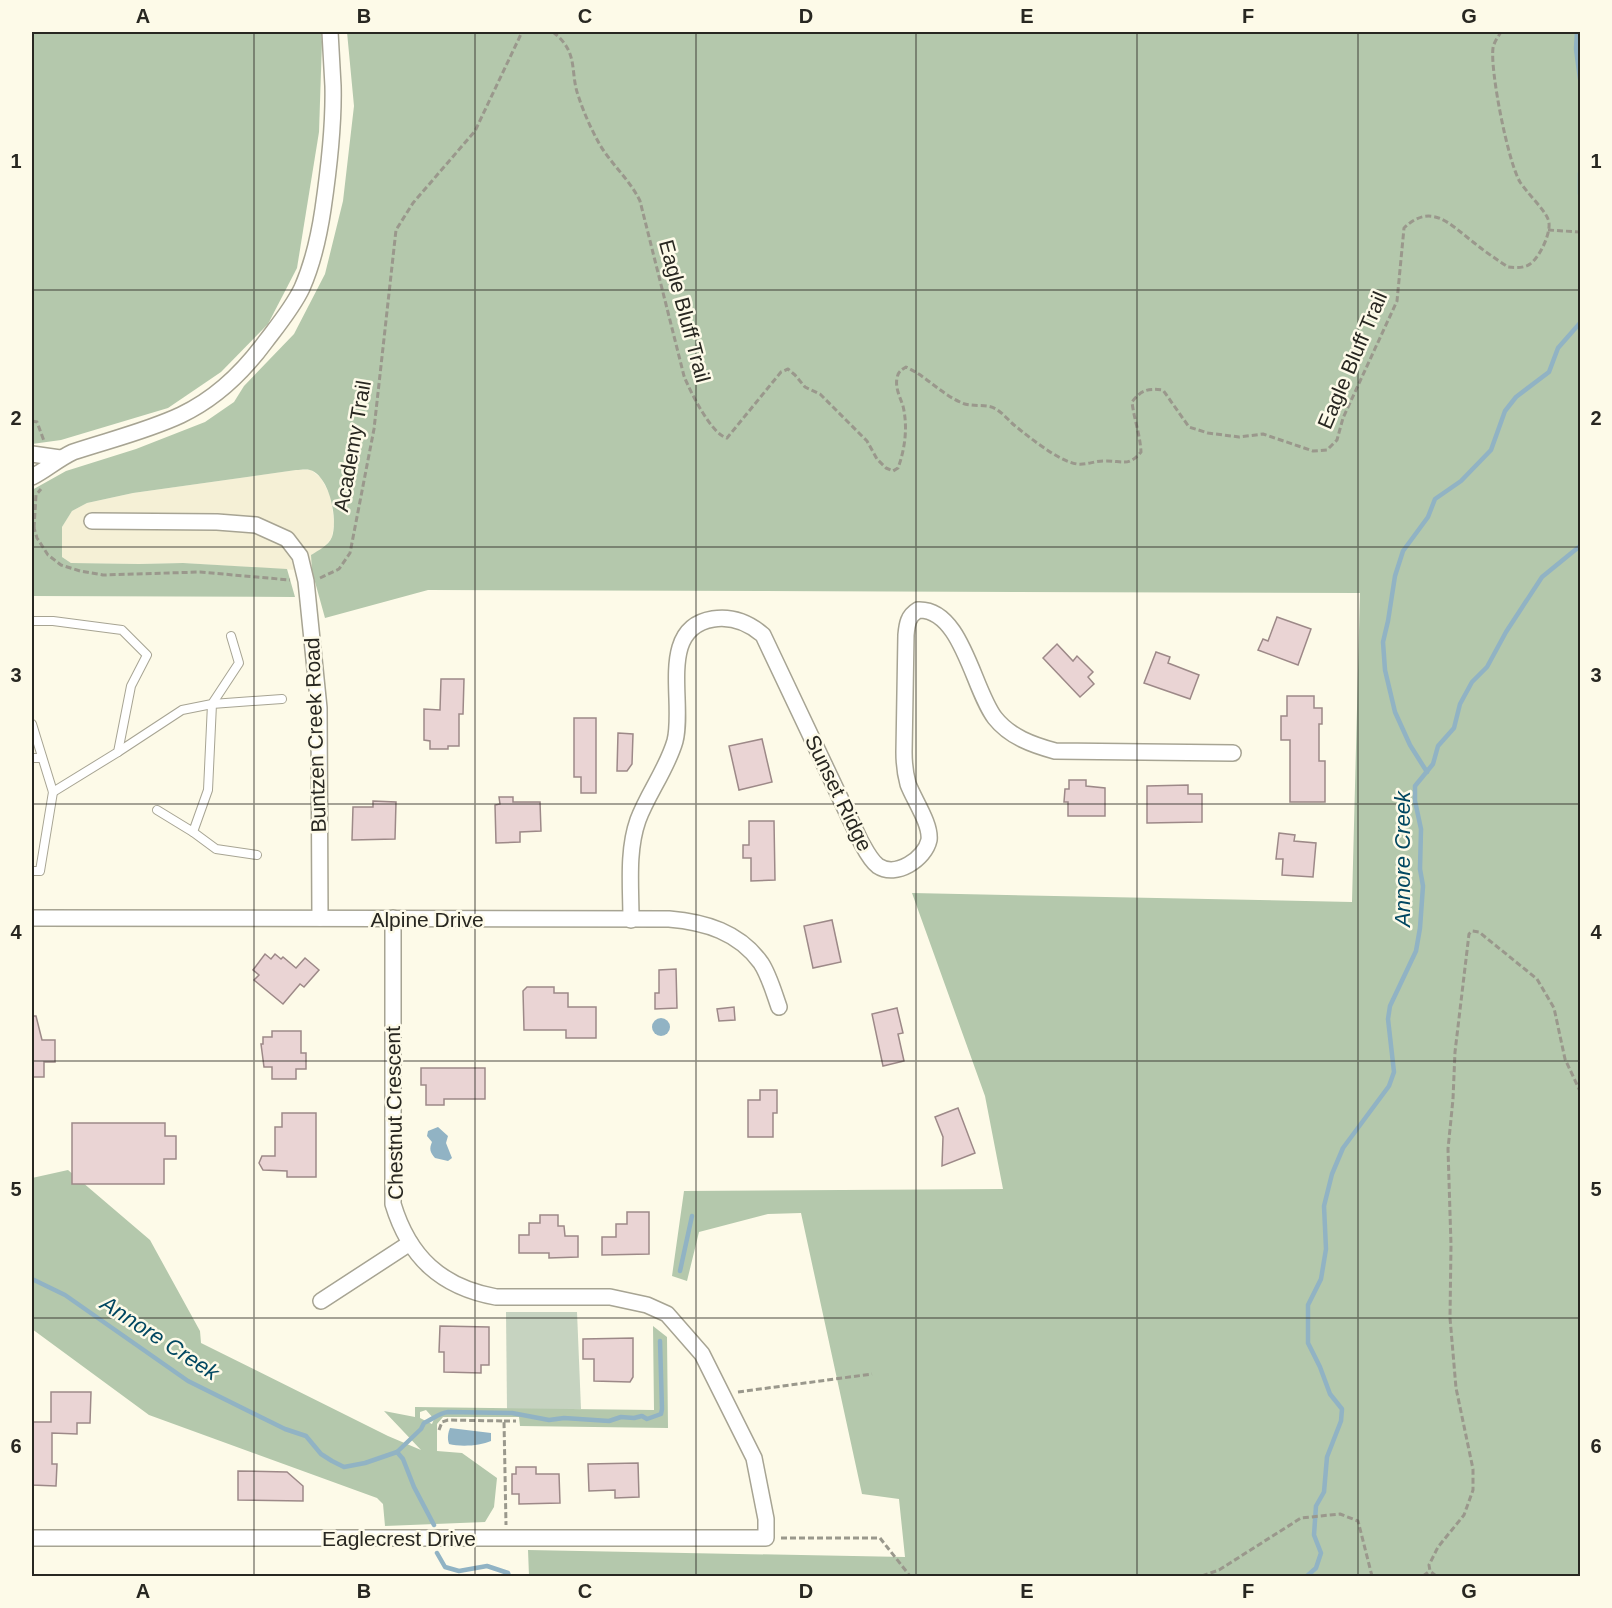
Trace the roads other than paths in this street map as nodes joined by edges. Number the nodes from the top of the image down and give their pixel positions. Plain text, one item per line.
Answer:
1 (330, 32) edge
2 (32, 454) edge
3 (60, 458) junction
4 (38, 481) edge
5 (92, 521) dead end
6 (32, 621) edge
7 (231, 636) dead end
8 (282, 699) dead end
9 (212, 704) junction
10 (32, 724) edge
11 (118, 752) junction
12 (1233, 753) dead end
13 (32, 758) edge
14 (42, 758) junction
15 (53, 792) junction
16 (157, 810) dead end
17 (193, 832) junction
18 (257, 855) dead end
19 (32, 871) edge
20 (32, 918) edge
21 (320, 918) junction
22 (393, 918) junction
23 (631, 920) junction
24 (779, 1007) dead end
25 (410, 1243) junction
26 (321, 1301) dead end
27 (32, 1538) edge
28 (766, 1538) joint

1 - 3 street
2 - 3 street
3 - 4 street
5 - 21 street, Buntzen Creek Road
6 - 11 lane
7 - 9 lane
8 - 9 lane
9 - 11 lane
9 - 17 lane
10 - 14 lane
11 - 15 lane
12 - 23 street, Sunset Ridge
13 - 14 lane
14 - 15 lane
15 - 19 lane
16 - 17 lane
17 - 18 lane
20 - 21 street, Alpine Drive
21 - 22 street, Alpine Drive
22 - 23 street, Alpine Drive
22 - 25 street, Chestnut Crescent
23 - 24 street, Alpine Drive
25 - 26 street
25 - 28 street, Chestnut Crescent
27 - 28 street, Eaglecrest Drive

